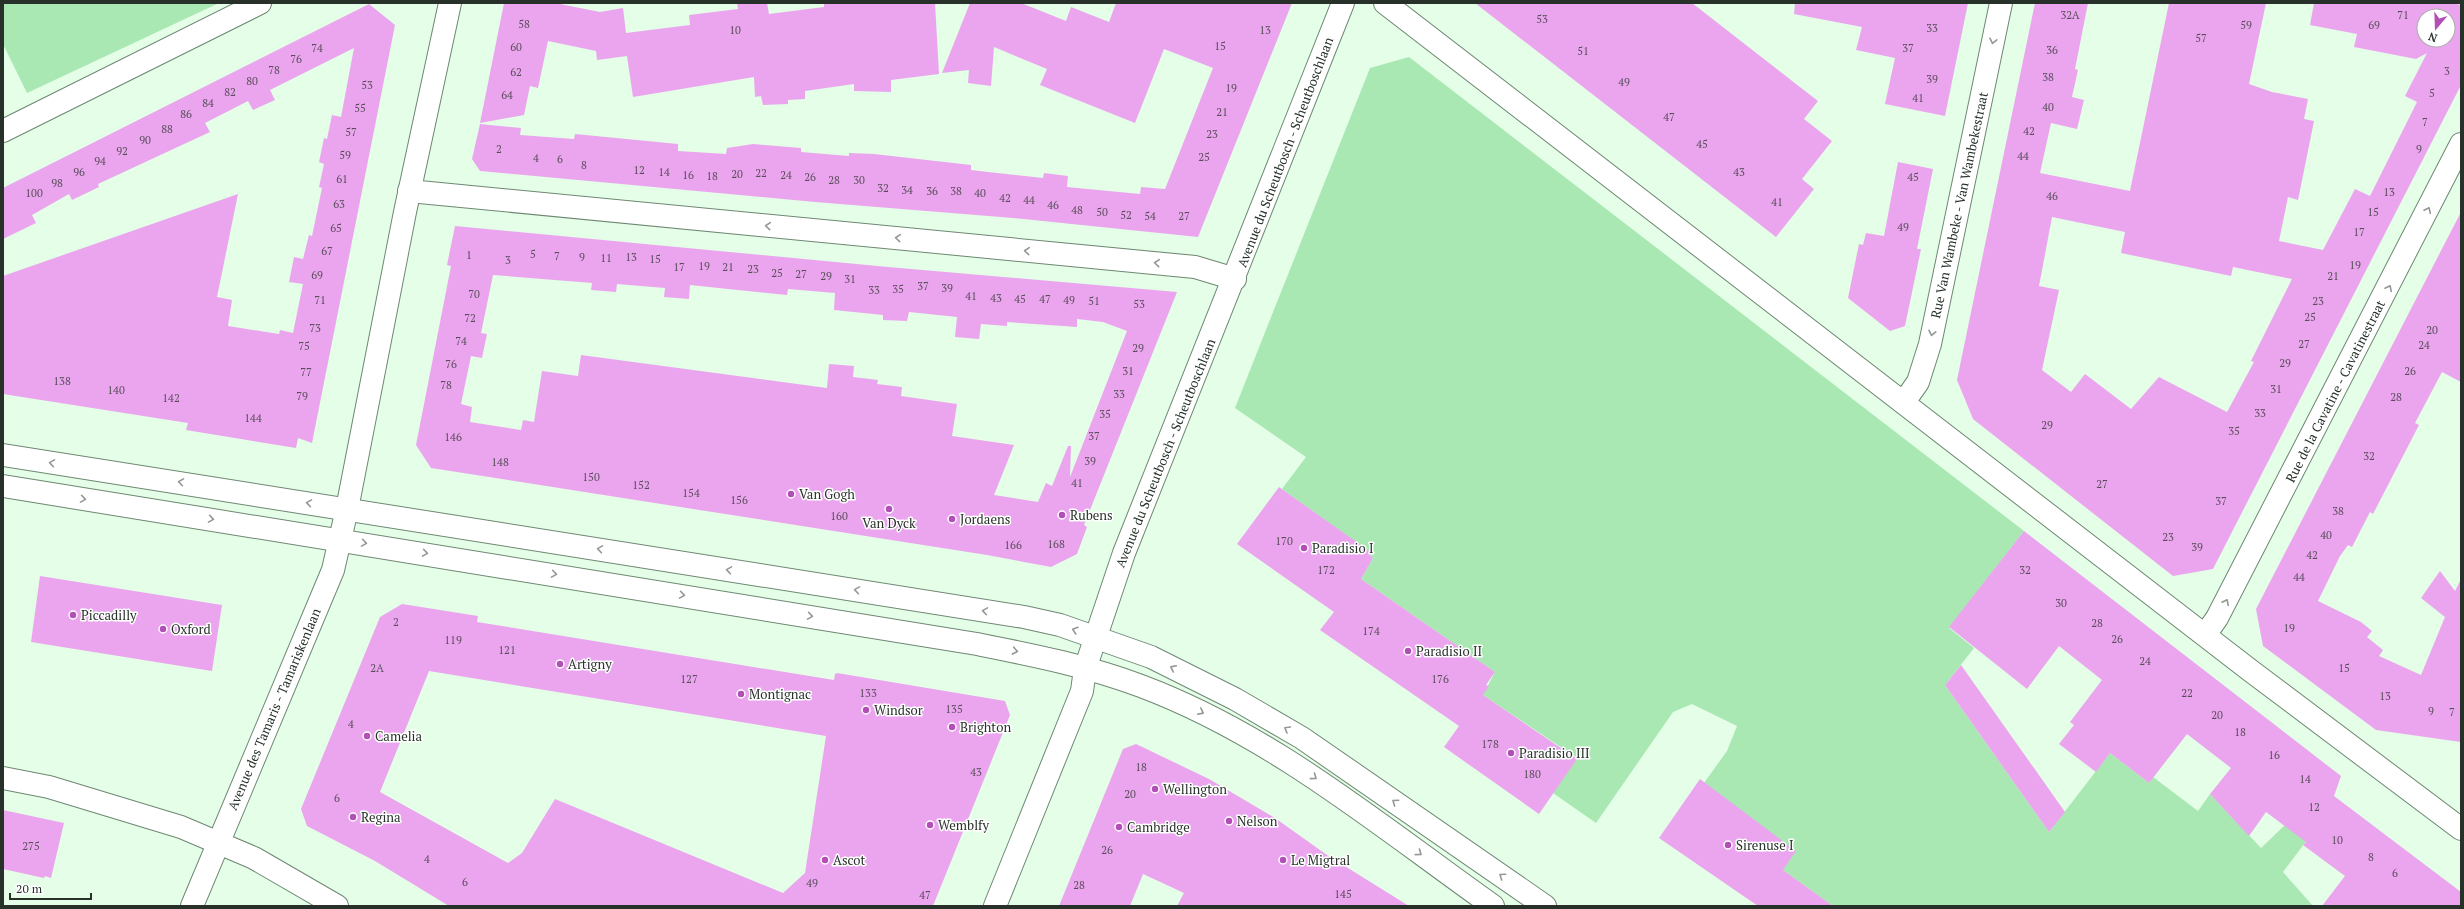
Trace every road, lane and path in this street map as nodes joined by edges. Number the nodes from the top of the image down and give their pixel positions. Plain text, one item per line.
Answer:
1 (260, 3) edge
2 (450, 3) edge
3 (1343, 3) edge
4 (1385, 3) edge
5 (2001, 3) edge
6 (3, 131) edge
7 (2461, 144) edge
8 (409, 191) junction
9 (1234, 279) junction
10 (1904, 402) junction
11 (3, 455) edge
12 (3, 486) edge
13 (347, 509) junction
14 (340, 539) junction
15 (2205, 635) junction
16 (1096, 637) junction
17 (1085, 669) junction
18 (3, 778) edge
19 (2461, 829) edge
20 (218, 843) junction
21 (1533, 902) edge
22 (192, 906) edge
23 (337, 906) edge
24 (994, 906) edge
25 (1493, 906) edge

1 - 6 street
2 - 8 street, Avenue des Tamaris - Tamariskenlaan
3 - 9 street, Avenue du Scheutbosch - Scheutboschlaan
4 - 10 street
5 -> 10 street, Rue Van Wambeke - Van Wambekestraat
15 -> 7 street, Rue de la Cavatine - Cavatinestraat
9 -> 8 street
8 - 13 street, Avenue des Tamaris - Tamariskenlaan
9 - 16 street, Avenue du Scheutbosch - Scheutboschlaan
10 - 15 street
13 -> 11 street
12 -> 14 street
13 - 14 street, Avenue des Tamaris - Tamariskenlaan
16 -> 13 street
14 -> 17 street
14 - 20 street, Avenue des Tamaris - Tamariskenlaan
15 - 19 street
16 - 17 street, Avenue du Scheutbosch - Scheutboschlaan
21 -> 16 street
17 - 24 street, Avenue du Scheutbosch - Scheutboschlaan
17 -> 25 street
18 - 20 street
20 - 22 street, Avenue des Tamaris - Tamariskenlaan
20 - 23 street

